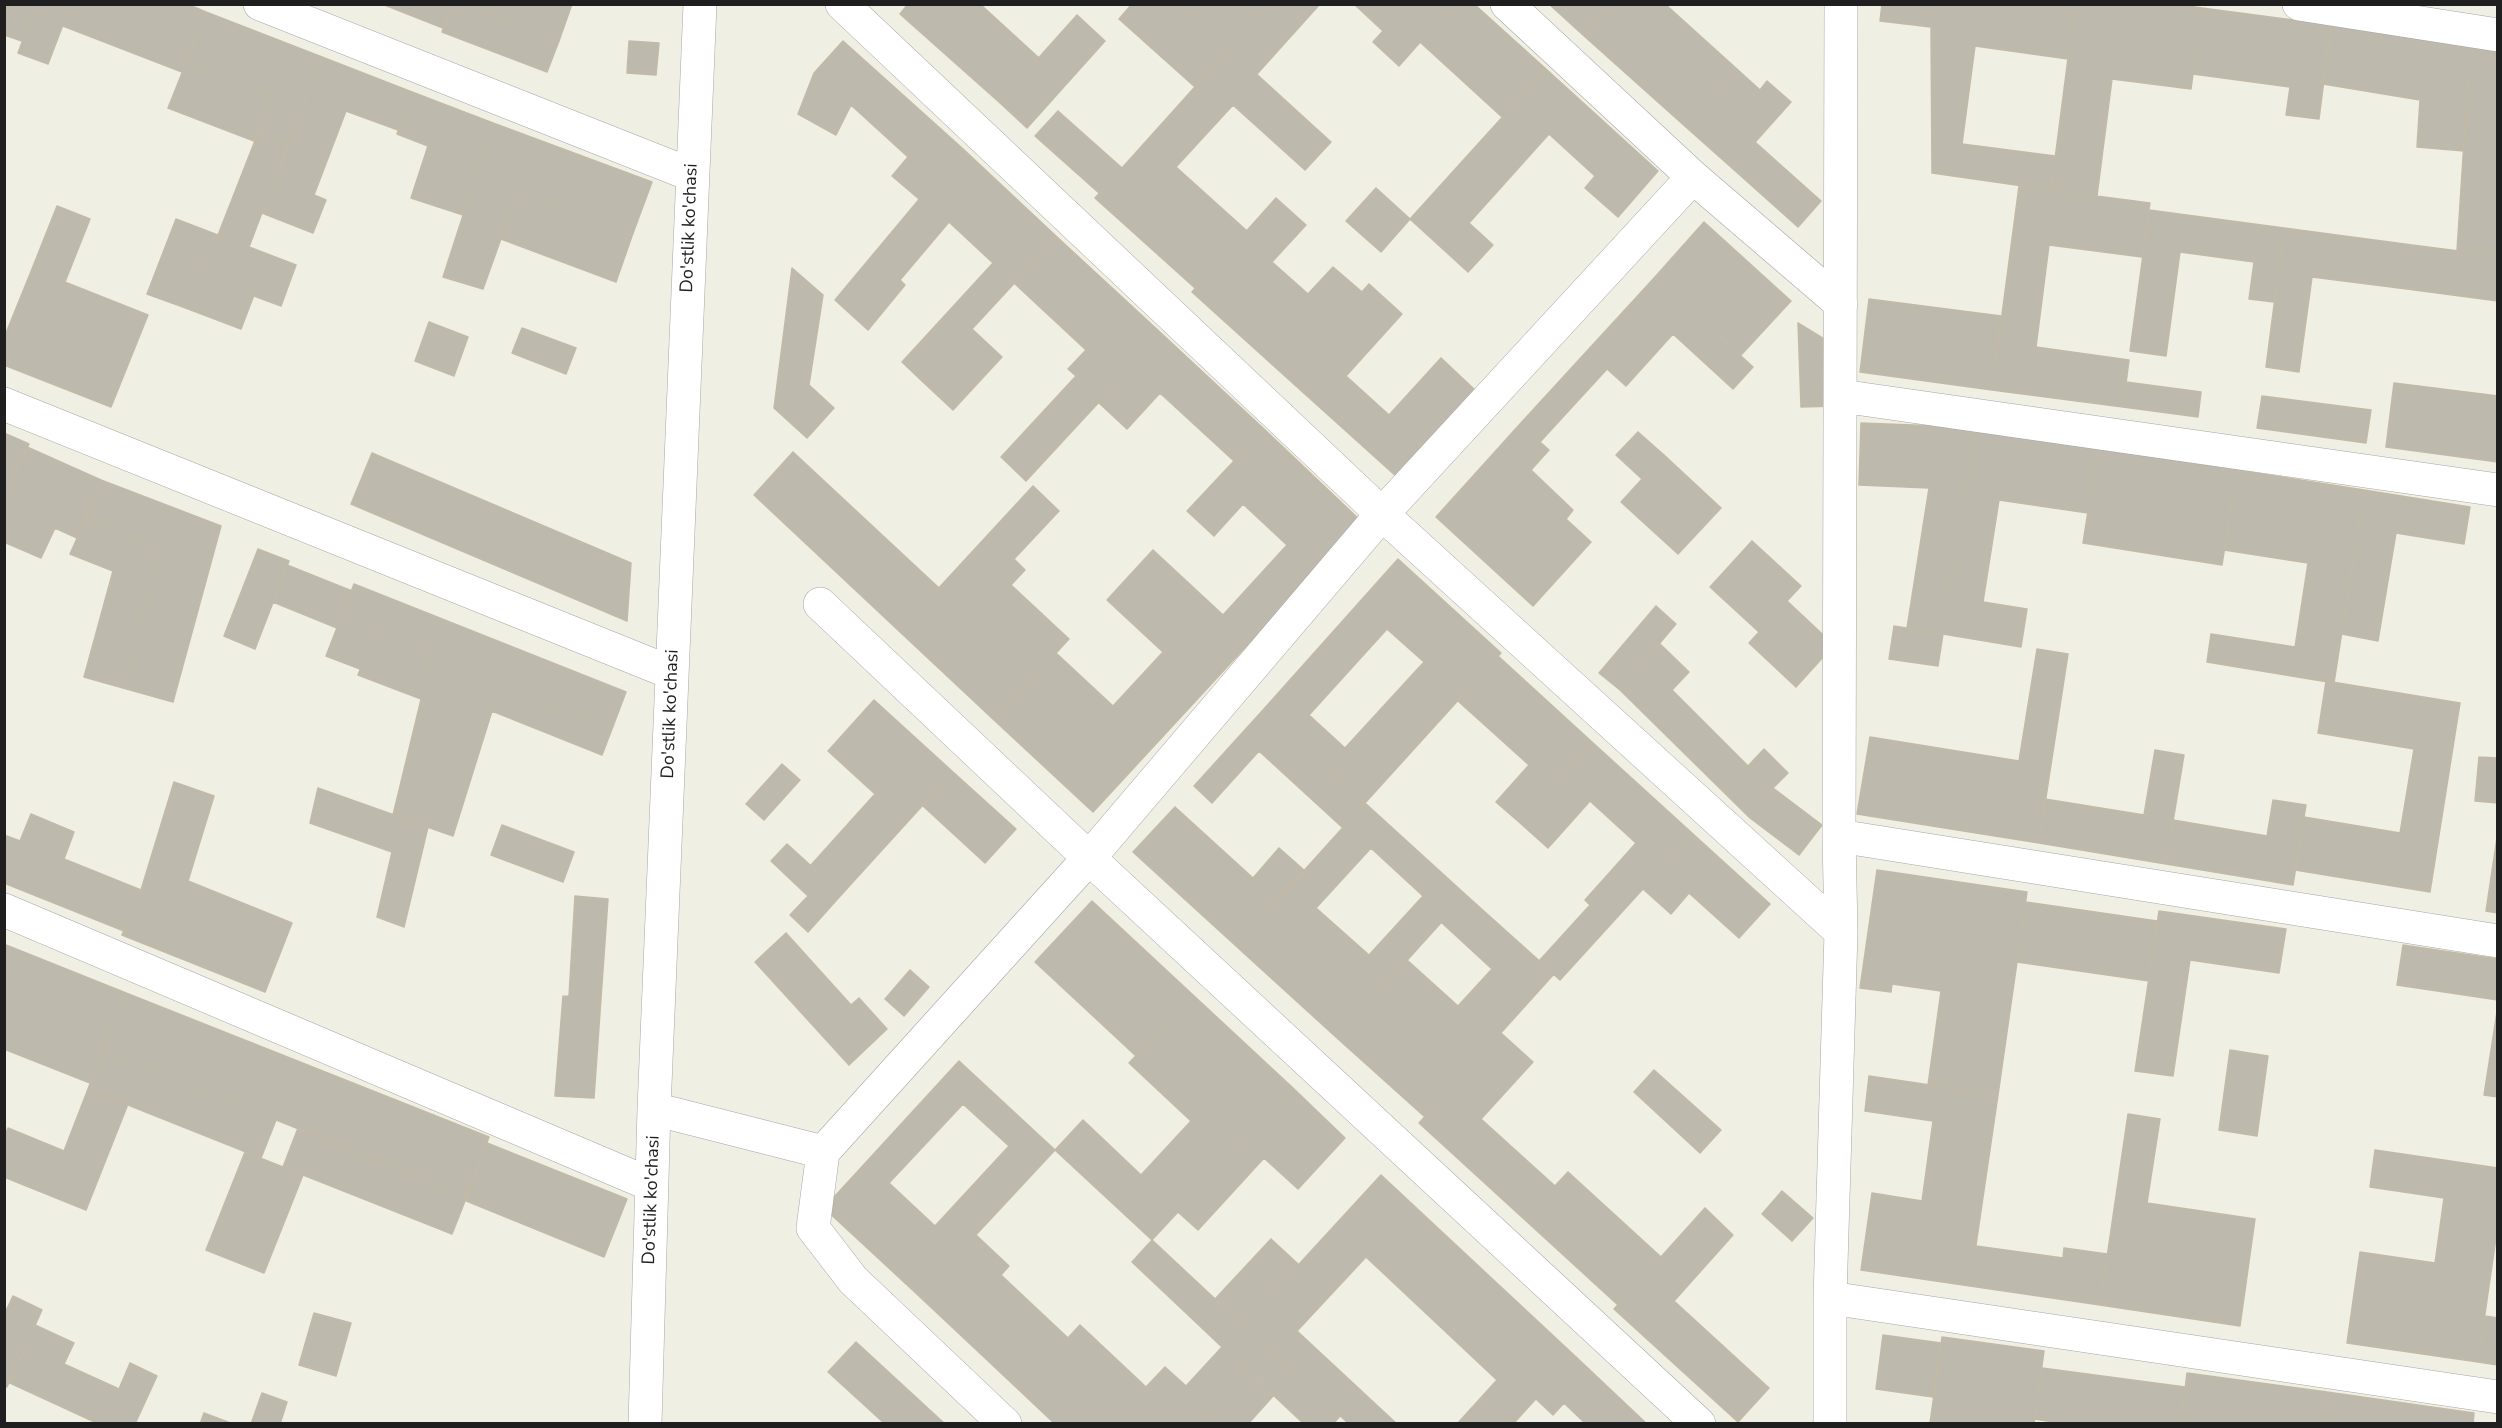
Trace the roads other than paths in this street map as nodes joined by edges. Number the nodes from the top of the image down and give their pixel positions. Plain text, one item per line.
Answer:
1 (260, 4) edge
2 (700, 4) edge
3 (842, 4) edge
4 (1507, 4) edge
5 (1841, 4) edge
6 (2299, 4) edge
7 (2498, 35) edge
8 (692, 175) junction
9 (1694, 177) junction
10 (1841, 304) junction
11 (1841, 396) junction
12 (4, 404) edge
13 (2498, 490) edge
14 (1382, 514) junction
15 (820, 604) dead end
16 (672, 673) junction
17 (1839, 836) junction
18 (1089, 858) junction
19 (4, 910) edge
20 (1841, 932) junction
21 (2498, 941) edge
22 (654, 1109) junction
23 (824, 1152) junction
24 (652, 1185) junction
25 (1830, 1298) junction
26 (2498, 1397) edge
27 (645, 1424) edge
28 (1005, 1424) edge
29 (1699, 1424) edge
30 (1830, 1424) edge

1 - 8 street
2 - 8 street, Do'stlik ko'chasi
3 - 14 street
4 - 9 street
5 - 10 street
6 - 7 street
8 - 16 street, Do'stlik ko'chasi
9 - 10 street
9 - 14 street
10 - 11 street
11 - 13 street
11 - 17 street
12 - 16 street
14 - 18 street
14 - 20 street
15 - 18 street
16 - 22 street, Do'stlik ko'chasi
17 - 20 street
17 - 21 street
18 - 23 street
18 - 29 street
19 - 24 street
20 - 25 street
22 - 23 street
22 - 24 street, Do'stlik ko'chasi
23 - 28 street
24 - 27 street, Do'stlik ko'chasi
25 - 26 street
25 - 30 street

